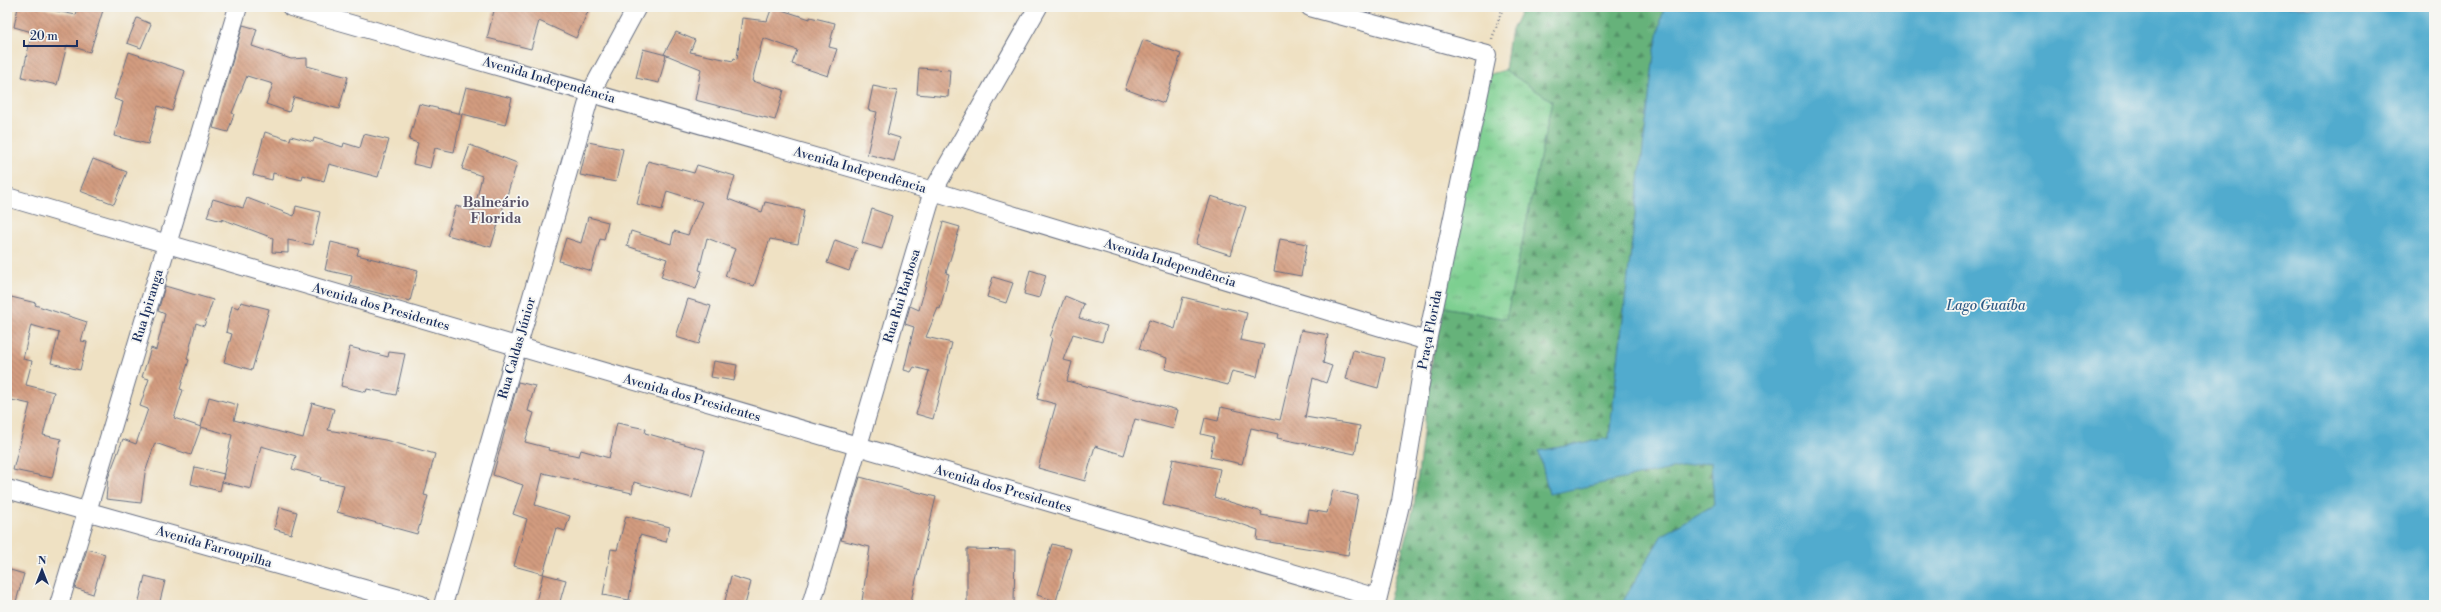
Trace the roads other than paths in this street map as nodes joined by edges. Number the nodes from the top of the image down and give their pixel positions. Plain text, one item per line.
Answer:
1 (238, 7) edge
2 (291, 7) edge
3 (637, 7) edge
4 (1038, 7) edge
5 (1310, 7) edge
6 (591, 92) junction
7 (933, 191) junction
8 (7, 197) edge
9 (167, 244) junction
10 (1426, 341) junction
11 (518, 346) junction
12 (857, 446) junction
13 (7, 489) edge
14 (87, 511) junction
15 (1377, 602) edge
16 (59, 605) edge
17 (421, 605) edge
18 (443, 605) edge
19 (811, 605) edge

1 - 9 street, Rua Ipiranga
2 - 6 street, Avenida Independência
3 - 6 street, Rua Caldas Júnior
4 - 7 street, Rua Rui Barbosa
5 - 10 street, Praça Florida
6 - 7 street, Avenida Independência
6 - 11 street, Rua Caldas Júnior
7 - 10 street, Avenida Independência
7 - 12 street, Rua Rui Barbosa
8 - 9 street, Avenida dos Presidentes
9 - 11 street, Avenida dos Presidentes
9 - 14 street, Rua Ipiranga
10 - 15 street, Praça Florida
11 - 12 street, Avenida dos Presidentes
11 - 18 street, Rua Caldas Júnior
12 - 15 street, Avenida dos Presidentes
12 - 19 street, Rua Rui Barbosa
13 - 14 street, Avenida Farroupilha
14 - 16 street, Rua Ipiranga
14 - 17 street, Avenida Farroupilha

